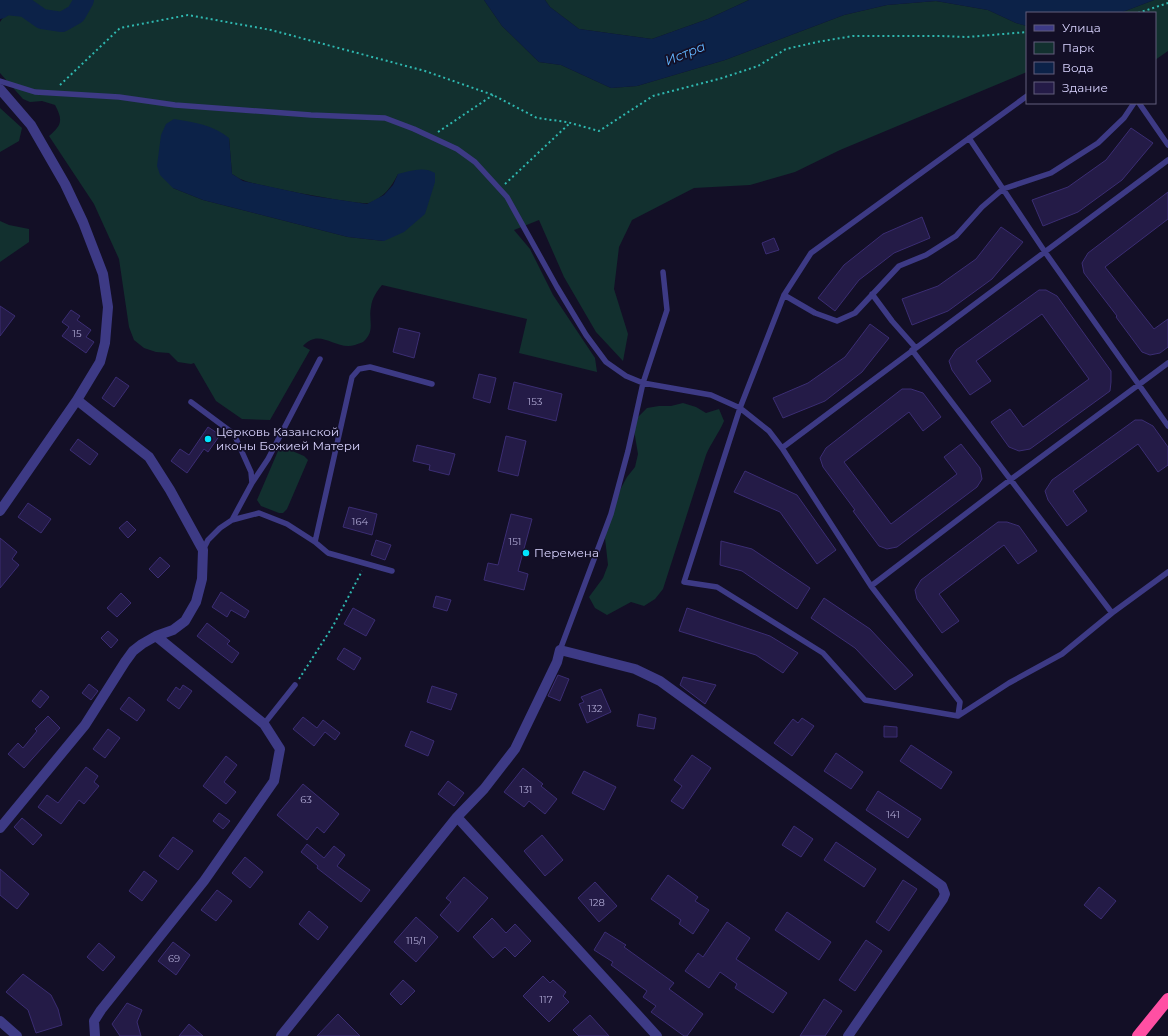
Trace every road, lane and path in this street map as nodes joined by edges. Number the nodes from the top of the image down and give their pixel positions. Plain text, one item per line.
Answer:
1 (1168, 3) edge
2 (1141, 12) edge
3 (1026, 32) edge
4 (0, 81) edge
5 (0, 89) edge
6 (52, 93) junction
7 (493, 95) junction
8 (1026, 97) edge
9 (1133, 104) edge
10 (1140, 104) edge
11 (570, 123) junction
12 (430, 137) junction
13 (969, 138) junction
14 (1168, 145) edge
15 (1168, 160) edge
16 (500, 189) junction
17 (1003, 189) junction
18 (1045, 252) junction
19 (663, 272) dead end
20 (872, 294) junction
21 (784, 295) junction
22 (914, 349) junction
23 (320, 359) dead end
24 (1168, 363) edge
25 (643, 383) junction
26 (432, 384) dead end
27 (1139, 386) junction
28 (76, 400) junction
29 (191, 402) dead end
30 (740, 408) junction
31 (1168, 426) edge
32 (782, 448) junction
33 (1010, 480) junction
34 (252, 483) junction
35 (0, 511) edge
36 (232, 520) junction
37 (315, 542) junction
38 (203, 550) junction
39 (365, 564) junction
40 (392, 571) dead end
41 (1168, 572) edge
42 (871, 586) junction
43 (1112, 613) junction
44 (156, 636) junction
45 (560, 650) junction
46 (295, 685) joint
47 (958, 716) junction
48 (264, 724) junction
49 (457, 817) junction
50 (0, 828) edge
51 (1168, 999) edge
52 (0, 1021) edge
53 (17, 1036) edge
54 (95, 1036) edge
55 (281, 1036) edge
56 (657, 1036) edge
57 (848, 1036) edge
58 (1138, 1036) edge

1 - 2 path
3 - 11 path
4 - 6 lane
5 - 28 street
6 - 7 path
6 - 12 lane
7 - 11 path
7 - 12 path
8 - 13 lane
9 - 17 lane
10 - 14 lane
11 - 16 path
12 - 16 lane
13 - 17 lane
13 - 21 lane
15 - 18 lane
16 - 25 lane
17 - 18 lane
17 - 20 lane
18 - 22 lane
18 - 27 lane
19 - 25 lane
20 - 21 lane
20 - 22 lane
21 - 30 lane
22 - 32 lane
22 - 33 lane
23 - 34 lane
24 - 27 lane
25 - 30 lane
25 - 45 lane
26 - 37 lane
27 - 31 lane
27 - 33 lane
28 - 35 street
28 - 38 street
29 - 34 lane
30 - 32 lane
30 - 47 lane
32 - 42 lane
33 - 42 lane
33 - 43 lane
34 - 36 lane
36 - 37 lane
36 - 38 lane
37 - 39 lane
38 - 44 street
39 - 40 lane
39 - 46 path
41 - 43 lane
42 - 47 lane
43 - 47 lane
44 - 48 street
44 - 50 street
45 - 49 street
45 - 57 street
46 - 48 lane
48 - 54 street
49 - 55 street
49 - 56 street
51 - 58 highway
52 - 53 street

